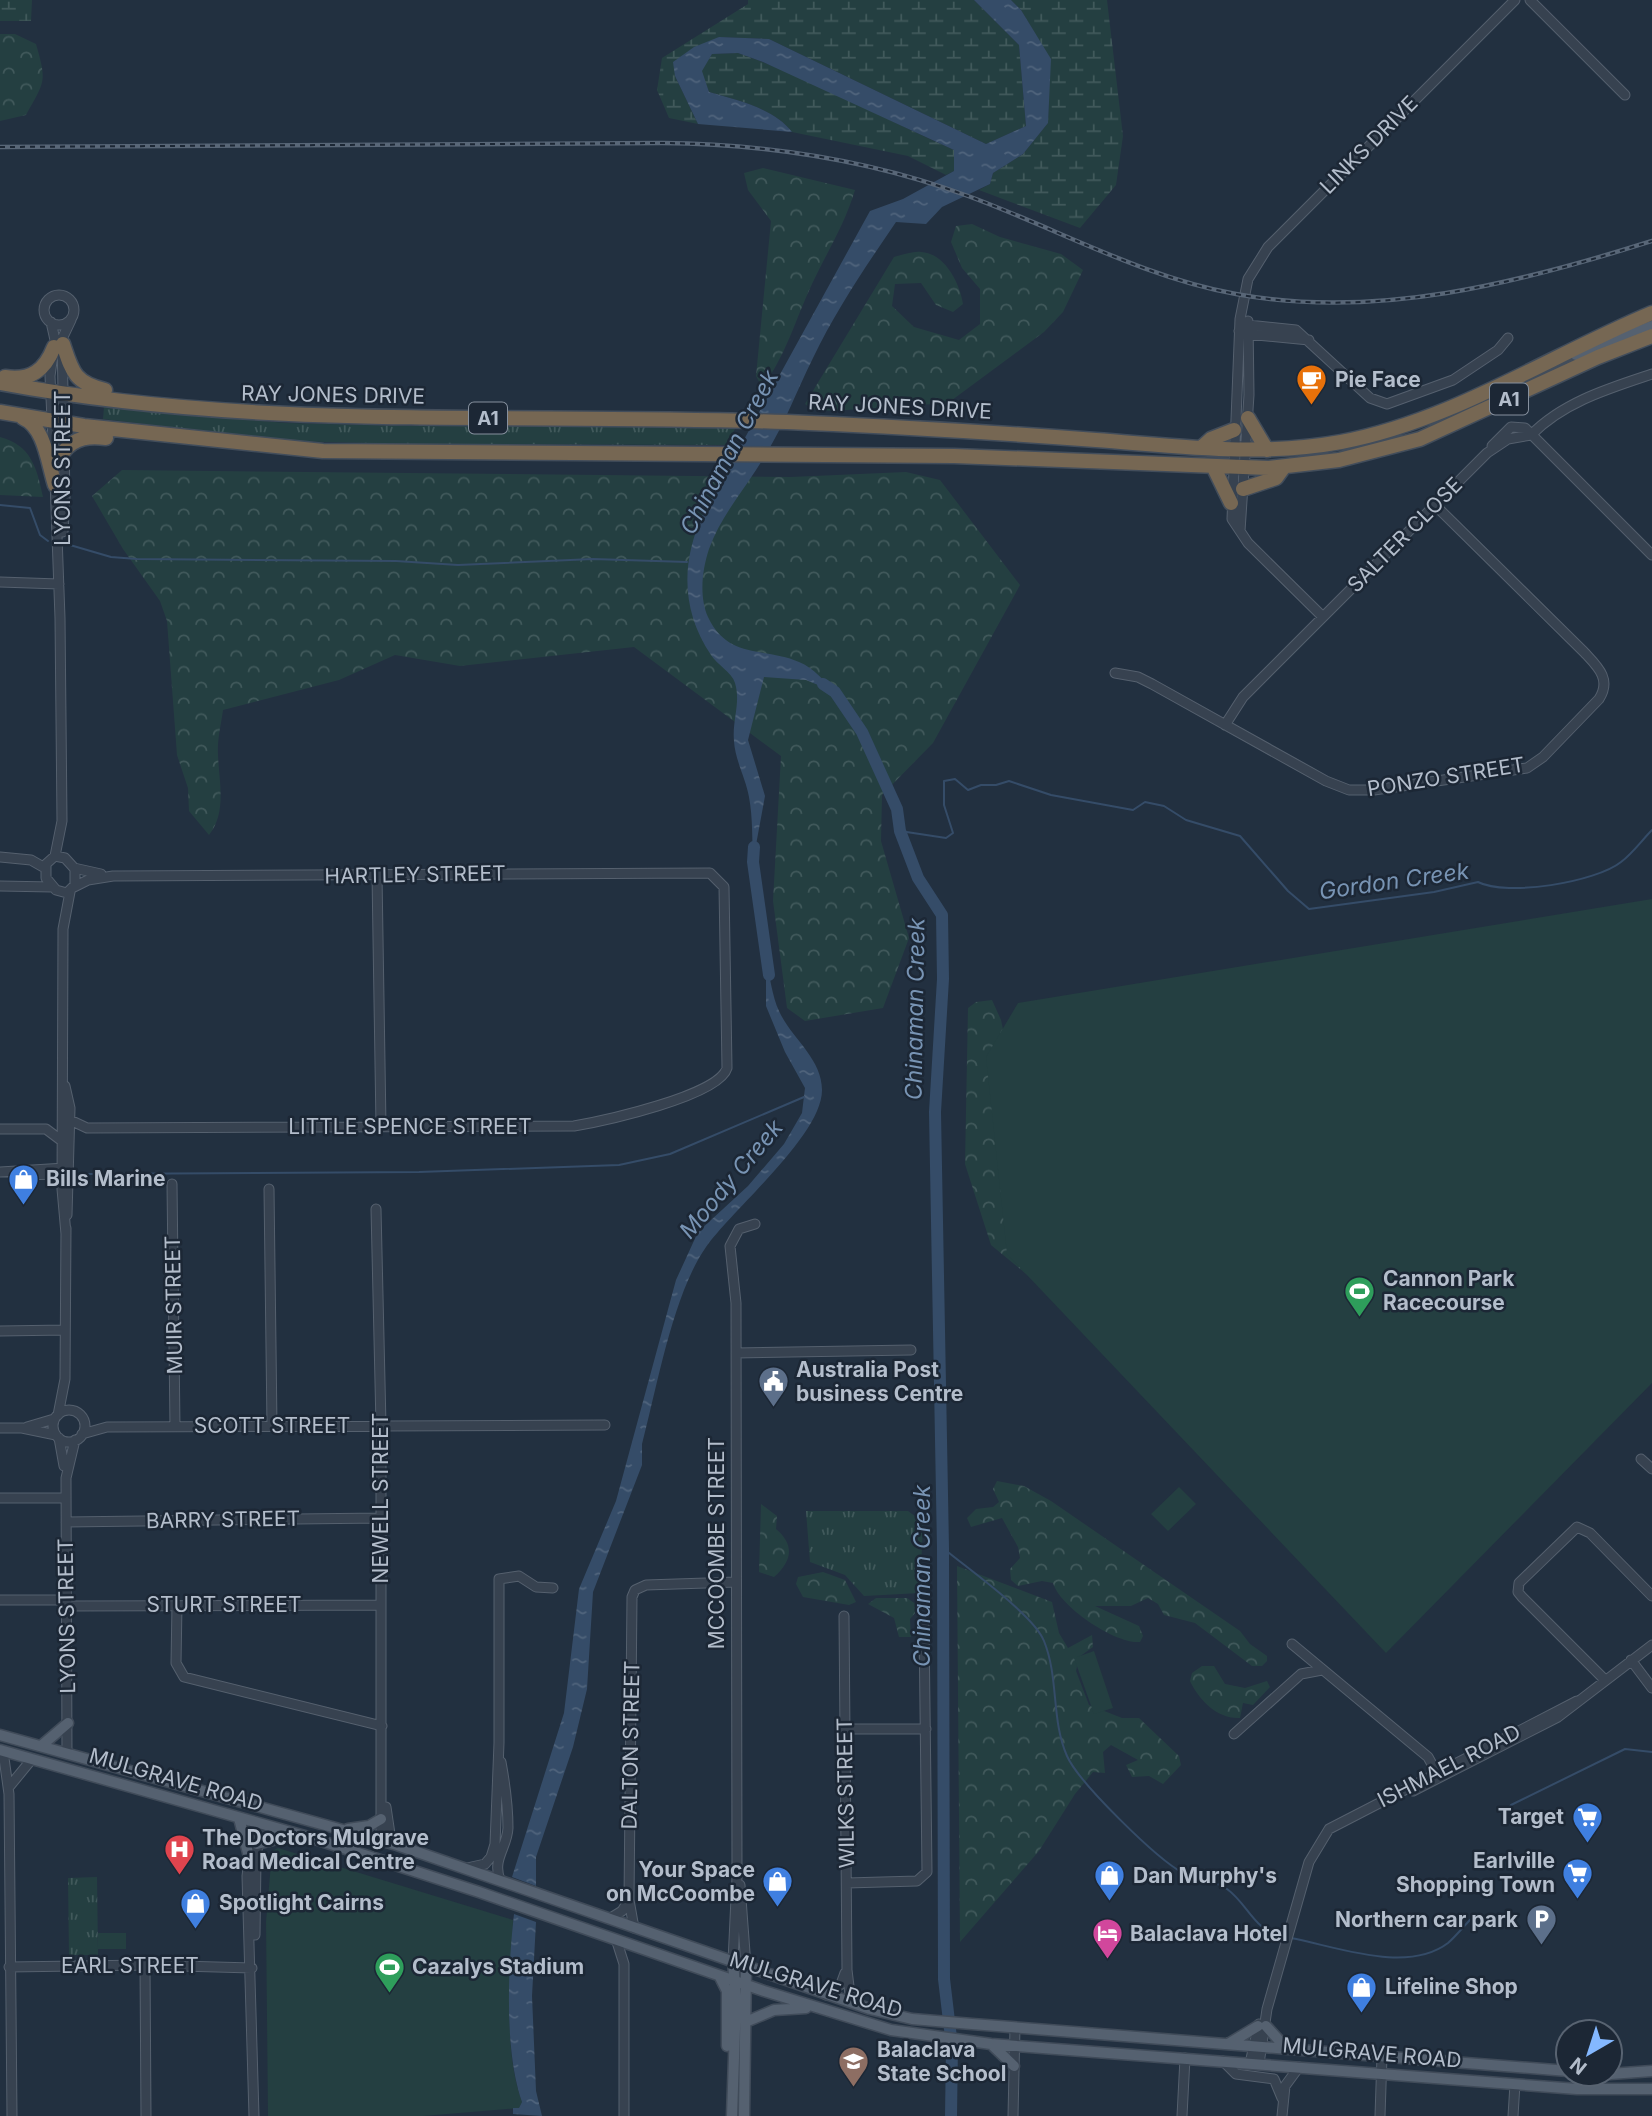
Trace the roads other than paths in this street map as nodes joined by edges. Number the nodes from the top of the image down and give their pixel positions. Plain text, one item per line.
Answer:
1 (1515, 0) edge
2 (1530, 0) edge
3 (1625, 95) dead end
4 (1243, 302) junction
5 (1652, 313) edge
6 (71, 320) junction
7 (51, 322) junction
8 (1248, 325) junction
9 (1652, 326) edge
10 (1239, 331) junction
11 (1250, 336) junction
12 (1508, 338) dead end
13 (1649, 338) edge
14 (1310, 341) junction
15 (58, 345) junction
16 (1652, 374) edge
17 (0, 376) edge
18 (0, 383) edge
19 (1498, 385) junction
20 (57, 393) junction
21 (6, 413) edge
22 (230, 413) junction
23 (1248, 418) junction
24 (58, 422) junction
25 (1234, 430) junction
26 (1531, 435) junction
27 (240, 444) junction
28 (1201, 448) junction
29 (1240, 450) junction
30 (1267, 450) junction
31 (64, 451) junction
32 (1284, 467) junction
33 (1214, 468) junction
34 (1239, 468) junction
35 (55, 485) junction
36 (1243, 489) junction
37 (1231, 503) junction
38 (1435, 505) junction
39 (1240, 531) junction
40 (1650, 550) edge
41 (0, 582) edge
42 (59, 584) junction
43 (1323, 617) junction
44 (60, 618) junction
45 (1115, 673) dead end
46 (1225, 725) junction
47 (62, 821) junction
48 (4, 858) edge
49 (49, 864) junction
50 (72, 865) junction
51 (377, 875) junction
52 (113, 876) junction
53 (4, 886) edge
54 (54, 889) junction
55 (72, 889) junction
56 (63, 929) junction
57 (724, 1077) joint
58 (66, 1119) junction
59 (381, 1126) junction
60 (0, 1129) edge
61 (46, 1129) junction
62 (87, 1129) junction
63 (65, 1143) junction
64 (27, 1168) junction
65 (66, 1171) junction
66 (0, 1174) edge
67 (42, 1174) junction
68 (172, 1184) dead end
69 (269, 1189) dead end
70 (376, 1209) dead end
71 (63, 1213) junction
72 (755, 1224) dead end
73 (66, 1234) junction
74 (65, 1330) junction
75 (0, 1331) edge
76 (911, 1350) dead end
77 (736, 1353) junction
78 (65, 1379) junction
79 (77, 1414) junction
80 (56, 1417) junction
81 (381, 1425) junction
82 (605, 1425) dead end
83 (272, 1426) junction
84 (107, 1427) junction
85 (175, 1427) junction
86 (0, 1428) edge
87 (22, 1428) junction
88 (57, 1437) junction
89 (79, 1437) junction
90 (1641, 1459) dead end
91 (1652, 1469) edge
92 (66, 1478) junction
93 (66, 1497) junction
94 (0, 1498) edge
95 (381, 1518) junction
96 (66, 1522) junction
97 (736, 1582) junction
98 (553, 1588) dead end
99 (1652, 1596) edge
100 (0, 1600) edge
101 (67, 1603) junction
102 (177, 1605) junction
103 (381, 1605) junction
104 (844, 1616) dead end
105 (925, 1626) dead end
106 (1292, 1644) dead end
107 (1652, 1645) edge
108 (1631, 1660) junction
109 (1322, 1670) junction
110 (1605, 1680) junction
111 (1652, 1688) edge
112 (68, 1723) junction
113 (382, 1726) junction
114 (845, 1729) junction
115 (926, 1729) junction
116 (1234, 1734) dead end
117 (0, 1735) edge
118 (499, 1743) junction
119 (41, 1746) junction
120 (2, 1751) edge
121 (67, 1754) junction
122 (32, 1759) junction
123 (66, 1769) junction
124 (1437, 1774) junction
125 (8, 1787) junction
126 (383, 1788) junction
127 (261, 1808) junction
128 (239, 1818) junction
129 (381, 1819) junction
130 (258, 1823) junction
131 (341, 1829) junction
132 (286, 1831) junction
133 (495, 1839) junction
134 (382, 1840) junction
135 (506, 1841) junction
136 (257, 1844) junction
137 (397, 1845) junction
138 (248, 1853) junction
139 (382, 1861) junction
140 (466, 1868) junction
141 (737, 1877) junction
142 (500, 1880) junction
143 (847, 1883) junction
144 (629, 1900) junction
145 (610, 1919) junction
146 (634, 1928) junction
147 (617, 1942) junction
148 (640, 1950) junction
149 (733, 1961) junction
150 (624, 1964) junction
151 (145, 1965) junction
152 (746, 1966) junction
153 (9, 1967) junction
154 (252, 1968) junction
155 (847, 1970) junction
156 (720, 1977) junction
157 (735, 1982) junction
158 (747, 1986) junction
159 (826, 1995) junction
160 (851, 2003) junction
161 (816, 2008) junction
162 (748, 2021) junction
163 (1262, 2026) junction
164 (1015, 2027) junction
165 (991, 2044) junction
166 (1228, 2044) junction
167 (1014, 2046) junction
168 (1257, 2046) junction
169 (1287, 2049) junction
170 (1382, 2056) junction
171 (733, 2058) junction
172 (1185, 2058) junction
173 (1223, 2061) junction
174 (1254, 2063) junction
175 (1014, 2066) junction
176 (1299, 2067) junction
177 (1554, 2070) edge
178 (1652, 2071) edge
179 (1381, 2073) junction
180 (1624, 2073) edge
181 (1515, 2084) junction
182 (1650, 2091) edge
183 (1282, 2098) junction
184 (12, 2116) edge
185 (146, 2116) edge
186 (254, 2116) edge
187 (625, 2116) edge
188 (732, 2116) edge
189 (744, 2116) edge
190 (1013, 2116) edge
191 (1182, 2116) edge
192 (1282, 2116) edge
193 (1380, 2116) edge
194 (1513, 2116) edge

1 - 4 street, LINKS DRIVE
2 - 3 street
4 - 8 street, LINKS DRIVE
4 - 10 street, LINKS DRIVE
5 - 19 highway, A1
6 - 7 street
6 - 7 street
6 - 15 street, LYONS STREET
7 - 15 street, LYONS STREET
8 - 10 street
8 - 11 street, LINKS DRIVE
8 - 14 street
9 - 19 main road, RAY JONES DRIVE
10 - 11 street
10 - 25 street, LINKS DRIVE
11 - 14 street
11 - 23 street, LINKS DRIVE
12 - 14 street
13 - 32 highway, A1
15 - 17 highway
15 - 20 street, LYONS STREET
15 - 22 highway
16 - 26 street
18 - 20 highway, RAY JONES DRIVE / A1
19 - 30 highway, RAY JONES DRIVE / A1
20 - 22 highway, RAY JONES DRIVE / A1
20 - 24 street, LYONS STREET
21 - 24 highway, A1
21 - 35 highway
22 - 28 highway, RAY JONES DRIVE / A1
23 - 29 street, LINKS DRIVE
23 - 30 highway
24 - 27 highway, A1
24 - 31 street, LYONS STREET
24 - 35 street, LYONS STREET
25 - 28 highway
25 - 29 street, LINKS DRIVE
26 - 38 street, SALTER CLOSE
26 - 40 street
27 - 31 highway
27 - 33 highway, A1
28 - 29 highway, RAY JONES DRIVE / A1
29 - 30 highway, RAY JONES DRIVE / A1
29 - 34 street, LINKS DRIVE
31 - 44 street, LYONS STREET
32 - 34 highway, A1
32 - 36 highway
33 - 34 highway, A1
33 - 37 highway
34 - 36 street
34 - 37 street
35 - 42 street, LYONS STREET
36 - 39 street
37 - 39 street
38 - 43 street, SALTER CLOSE
38 - 46 street, PONZO STREET
39 - 43 street
41 - 42 street
42 - 44 street, LYONS STREET
43 - 46 street, SALTER CLOSE
44 - 47 street, LYONS STREET
45 - 46 street, PONZO STREET
47 - 49 street, LYONS STREET
47 - 50 street, LYONS STREET
48 - 49 street
49 - 50 street, HARTLEY STREET
49 - 53 street
49 - 54 street
50 - 52 street, HARTLEY STREET
50 - 55 street, LYONS STREET
51 - 52 street, HARTLEY STREET
51 - 57 street, HARTLEY STREET
51 - 59 street
52 - 55 street, HARTLEY STREET
53 - 54 street
54 - 55 street
54 - 56 street
55 - 56 street
56 - 58 street
57 - 59 street, LITTLE SPENCE STREET
58 - 61 street
58 - 62 street, LITTLE SPENCE STREET
58 - 63 street
59 - 62 street, LITTLE SPENCE STREET
60 - 61 street
61 - 63 street
62 - 63 street, LITTLE SPENCE STREET
63 - 64 street, LITTLE SPENCE STREET
63 - 65 street
63 - 65 street
64 - 65 street
64 - 66 street
65 - 67 street
65 - 71 street
65 - 73 street
66 - 67 street
67 - 71 street
68 - 85 street, MUIR STREET
69 - 83 street
70 - 81 street, NEWELL STREET
71 - 73 street
72 - 77 street, MCCOOMBE STREET
73 - 74 street
74 - 75 street
74 - 78 street
76 - 77 street
77 - 97 street, MCCOOMBE STREET
78 - 79 street
78 - 80 street
79 - 80 street
79 - 84 street, SCOTT STREET
79 - 89 street, LYONS STREET
80 - 87 street
80 - 88 street, LYONS STREET
81 - 82 street, SCOTT STREET
81 - 83 street, SCOTT STREET
81 - 95 street, NEWELL STREET
83 - 85 street, SCOTT STREET
84 - 85 street, SCOTT STREET
84 - 89 street, SCOTT STREET
86 - 87 street
87 - 88 street
88 - 89 street
88 - 92 street, LYONS STREET
89 - 92 street, LYONS STREET
90 - 91 street
92 - 93 street, LYONS STREET
93 - 94 street
93 - 96 street, LYONS STREET
95 - 96 street, BARRY STREET
95 - 103 street, NEWELL STREET
96 - 101 street, LYONS STREET
97 - 141 street, MCCOOMBE STREET
97 - 144 street, DALTON STREET
98 - 118 street
99 - 110 street
100 - 101 street, STURT STREET
101 - 102 street, STURT STREET
101 - 112 street, LYONS STREET
102 - 103 street, STURT STREET
102 - 113 street
103 - 113 street, NEWELL STREET
104 - 114 street, WILKS STREET
105 - 115 street
106 - 109 street
107 - 108 street, ISHMAEL ROAD
108 - 110 street, ISHMAEL ROAD
108 - 111 street
109 - 116 street
109 - 124 street
110 - 124 street, ISHMAEL ROAD
112 - 119 main road
112 - 121 street, LYONS STREET
113 - 126 street, NEWELL STREET
114 - 115 street
114 - 143 street, WILKS STREET
115 - 143 street
117 - 119 main road, MULGRAVE ROAD
118 - 133 street
118 - 135 street
119 - 121 main road, MULGRAVE ROAD
120 - 122 main road, MULGRAVE ROAD
120 - 125 street
121 - 123 main road
121 - 127 main road, MULGRAVE ROAD
122 - 123 main road, MULGRAVE ROAD
122 - 125 street
123 - 128 main road, MULGRAVE ROAD
124 - 163 street, ISHMAEL ROAD
125 - 153 street
126 - 129 street, NEWELL STREET
126 - 137 street, NEWELL STREET
127 - 130 main road
127 - 131 main road, MULGRAVE ROAD
128 - 130 main road, MULGRAVE ROAD
128 - 138 main road
129 - 131 main road
129 - 134 street, NEWELL STREET
130 - 132 main road, MULGRAVE ROAD
130 - 136 street
130 - 138 street
131 - 134 main road, MULGRAVE ROAD
132 - 136 main road
132 - 139 main road, MULGRAVE ROAD
133 - 135 street
133 - 140 street
134 - 137 main road, MULGRAVE ROAD
134 - 139 main road
135 - 142 street
136 - 154 street
137 - 140 main road, MULGRAVE ROAD
138 - 154 street
139 - 147 main road, MULGRAVE ROAD
140 - 142 main road, MULGRAVE ROAD
141 - 149 street, MCCOOMBE STREET
141 - 152 street, MCCOOMBE STREET
142 - 145 main road, MULGRAVE ROAD
143 - 155 street, WILKS STREET
144 - 145 street
144 - 146 street, DALTON STREET
145 - 146 main road, MULGRAVE ROAD
146 - 149 main road, MULGRAVE ROAD
147 - 148 main road, MULGRAVE ROAD
147 - 150 street
148 - 150 street
148 - 156 main road, MULGRAVE ROAD
149 - 152 main road, MULGRAVE ROAD
149 - 157 main road, MCCOOMBE STREET
150 - 187 street
151 - 153 street, EARL STREET
151 - 154 street, EARL STREET
151 - 185 street
152 - 158 main road, MCCOOMBE STREET
152 - 159 main road, MULGRAVE ROAD
153 - 184 street
154 - 186 street
155 - 159 street
155 - 160 street, WILKS STREET
156 - 157 main road, MULGRAVE ROAD
156 - 171 main road
157 - 158 main road, MULGRAVE ROAD
157 - 171 main road, MCCOOMBE STREET
158 - 161 main road, MULGRAVE ROAD
158 - 162 main road, MCCOOMBE STREET
159 - 160 main road, MULGRAVE ROAD
160 - 164 main road, MULGRAVE ROAD
161 - 162 main road
161 - 165 main road, MULGRAVE ROAD
162 - 189 main road, MCCOOMBE STREET
163 - 166 main road
163 - 168 street, ISHMAEL ROAD
163 - 169 main road
164 - 166 main road, MULGRAVE ROAD
164 - 167 street
165 - 167 main road, MULGRAVE ROAD
165 - 175 main road
166 - 168 main road, MULGRAVE ROAD
167 - 172 main road, MULGRAVE ROAD
167 - 175 street
168 - 169 main road, MULGRAVE ROAD
168 - 174 street, ISHMAEL ROAD
169 - 170 main road, MULGRAVE ROAD
170 - 177 main road, MULGRAVE ROAD
170 - 179 street
171 - 188 main road, MCCOOMBE STREET
172 - 173 main road, MULGRAVE ROAD
172 - 191 street
173 - 174 main road, MULGRAVE ROAD
173 - 183 street
174 - 176 main road, MULGRAVE ROAD
175 - 190 street
176 - 179 main road, MULGRAVE ROAD
176 - 183 street
178 - 180 main road
179 - 181 main road, MULGRAVE ROAD
179 - 193 street
181 - 182 main road, MULGRAVE ROAD
181 - 194 street
183 - 192 street

